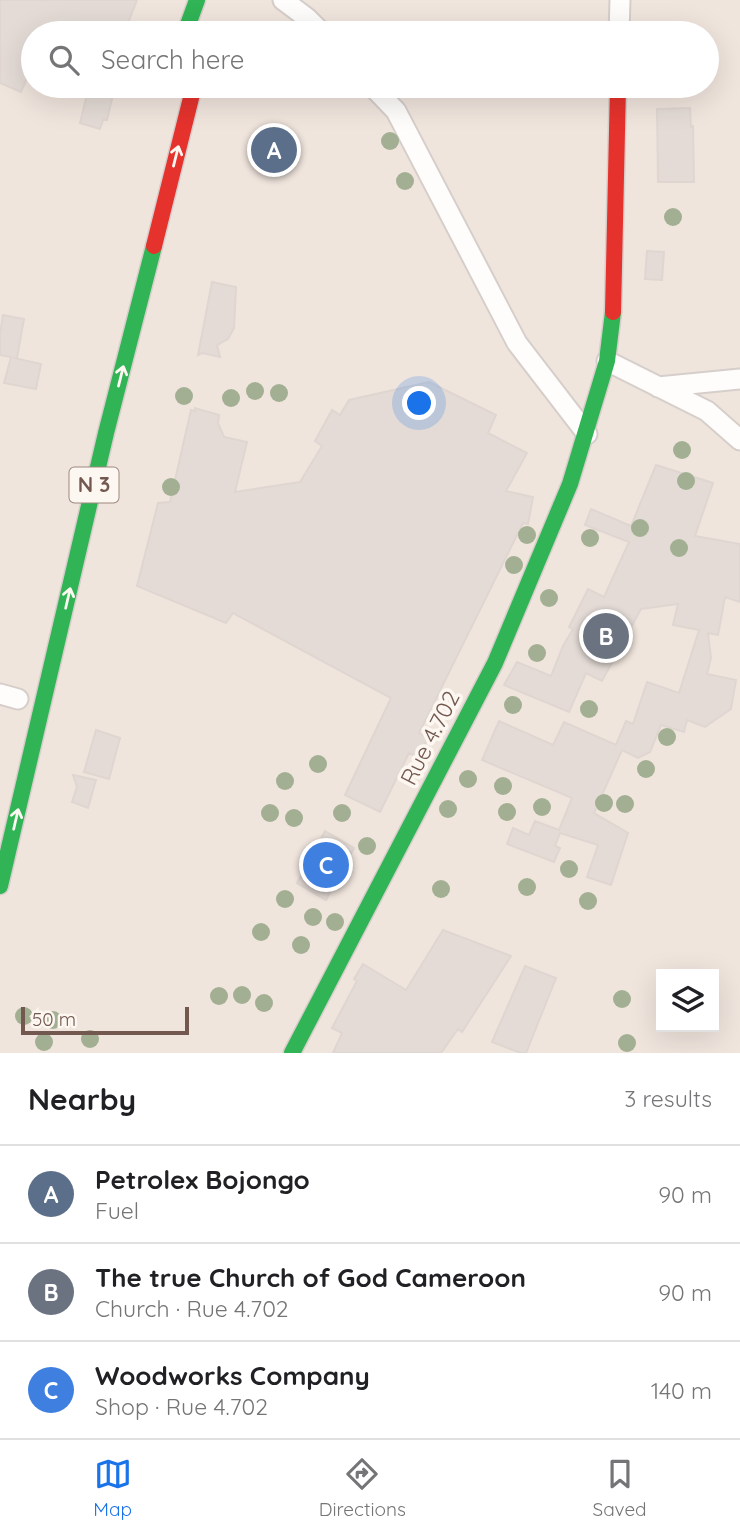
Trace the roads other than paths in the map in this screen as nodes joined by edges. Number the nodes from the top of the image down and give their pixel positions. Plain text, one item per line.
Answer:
1 (197, 0) edge
2 (283, 0) edge
3 (620, 0) edge
4 (189, 21) edge
5 (310, 21) edge
6 (619, 21) edge
7 (191, 98) edge
8 (384, 98) edge
9 (618, 98) edge
10 (607, 362) junction
11 (740, 379) edge
12 (658, 387) junction
13 (587, 434) junction
14 (740, 440) edge
15 (0, 886) edge
16 (292, 1053) edge

1 - 4 main road
2 - 5 street
3 - 6 street
15 -> 7 main road, N 3
8 - 13 street
9 - 10 main road, Rue 4.702
10 - 12 street
10 - 13 main road, Rue 4.702
11 - 12 street
12 - 14 street
13 - 16 main road, Rue 4.702

